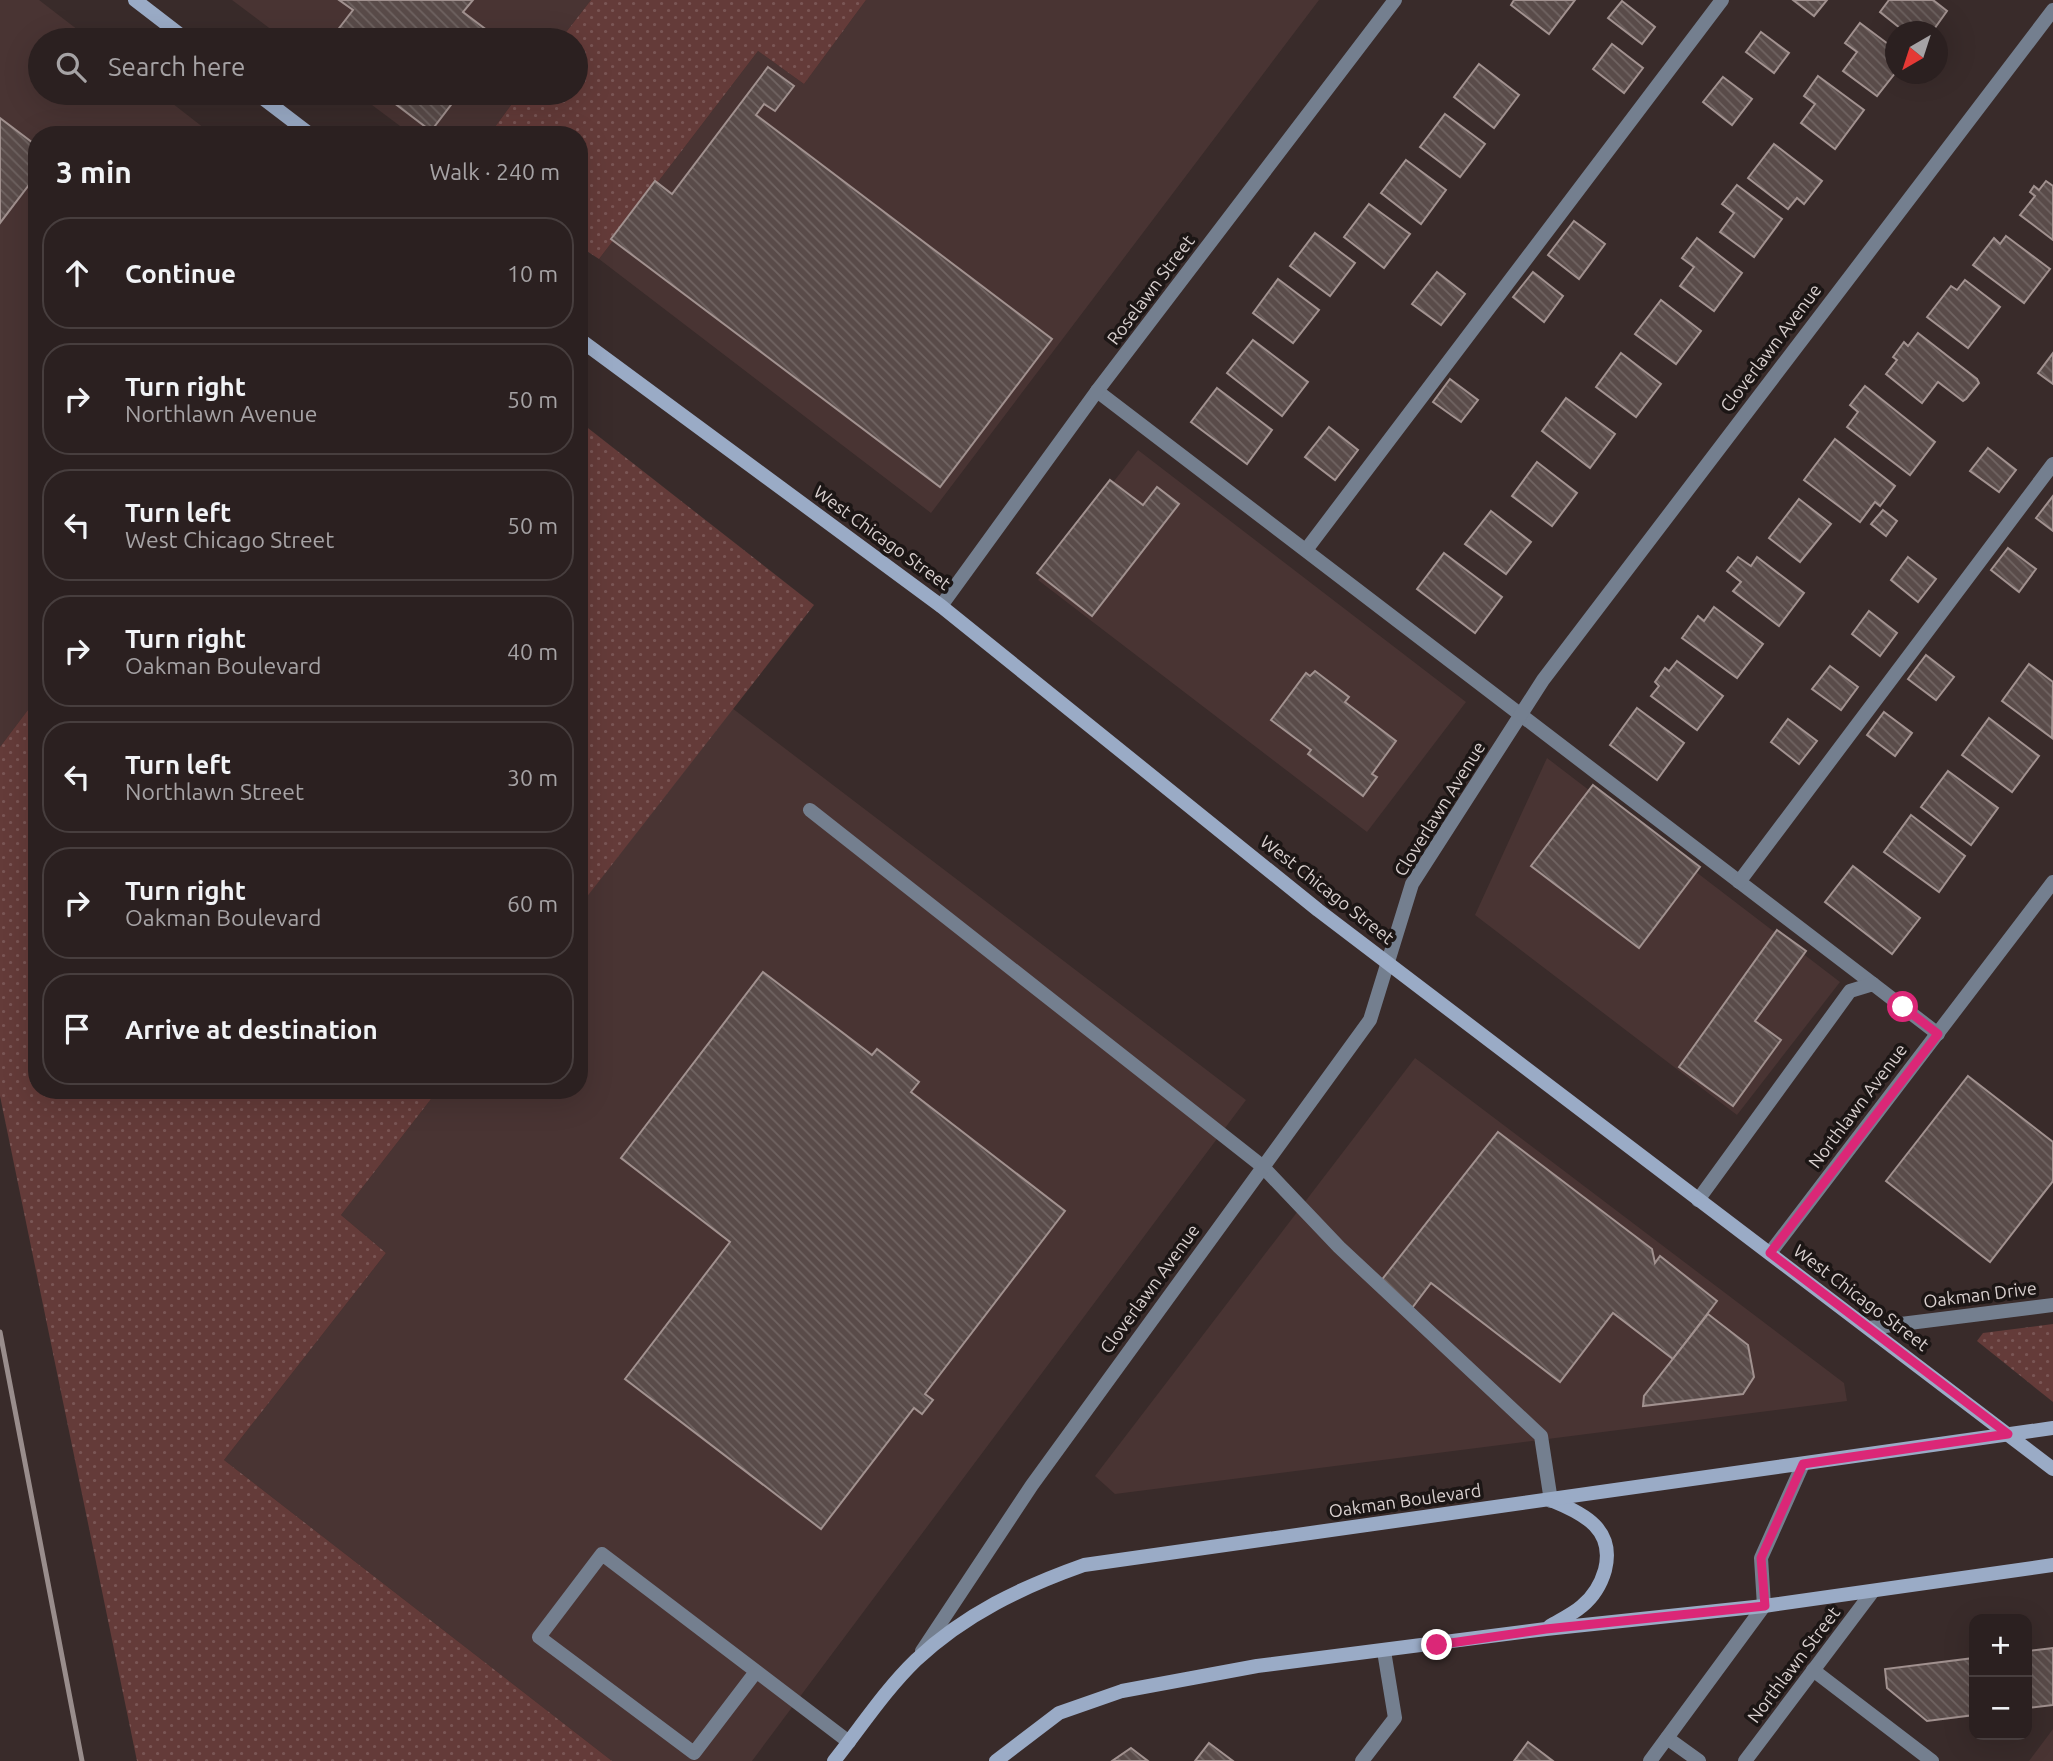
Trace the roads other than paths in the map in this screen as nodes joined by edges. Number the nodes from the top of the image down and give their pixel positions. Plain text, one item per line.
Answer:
1 (135, 0) edge
2 (1395, 0) edge
3 (1722, 0) edge
4 (2053, 10) edge
5 (171, 28) edge
6 (272, 105) edge
7 (299, 126) edge
8 (588, 346) edge
9 (1097, 391) junction
10 (2053, 464) edge
11 (1306, 550) junction
12 (941, 606) junction
13 (1523, 715) junction
14 (810, 810) dead end
15 (1739, 882) junction
16 (2053, 882) edge
17 (1388, 962) junction
18 (1873, 984) junction
19 (1938, 1034) junction
20 (1262, 1166) junction
21 (1698, 1200) junction
22 (1770, 1253) junction
23 (2053, 1305) edge
24 (1869, 1328) junction
25 (2053, 1428) edge
26 (2008, 1434) junction
27 (1803, 1464) junction
28 (2053, 1469) edge
29 (1552, 1500) junction
30 (2053, 1565) edge
31 (1873, 1591) junction
32 (1765, 1606) junction
33 (1546, 1629) junction
34 (1384, 1651) junction
35 (916, 1661) junction
36 (1813, 1670) junction
37 (755, 1673) junction
38 (1667, 1738) junction
39 (849, 1742) junction
40 (834, 1761) edge
41 (996, 1761) edge
42 (1362, 1761) edge
43 (1650, 1761) edge
44 (1699, 1761) edge
45 (1745, 1761) edge
46 (1931, 1761) edge

1 - 5 street
2 - 9 street, Roselawn Street
3 - 11 street
4 - 13 street, Cloverlawn Avenue
6 - 7 street
8 - 12 street, West Chicago Street
9 - 11 street
9 - 12 street, Roselawn Street
10 - 15 street
11 - 13 street
12 - 17 street, West Chicago Street
13 - 15 street
13 - 17 street, Cloverlawn Avenue
14 - 20 street
15 - 18 street
16 - 19 street, Northlawn Avenue
17 - 20 street, Cloverlawn Avenue
17 - 21 street, West Chicago Street
18 - 19 street
18 - 21 street
19 - 22 street, Northlawn Avenue
20 - 29 street
20 - 35 street, Cloverlawn Avenue
21 - 22 street, West Chicago Street
22 - 24 street, West Chicago Street
23 - 24 street, Oakman Drive
24 - 26 street, West Chicago Street
25 - 26 street, Oakman Boulevard
26 - 27 street, Oakman Boulevard
26 - 28 street, West Chicago Street
27 - 29 street, Oakman Boulevard
27 - 32 street
29 - 33 street
29 - 35 street, Oakman Boulevard
30 - 31 street
31 - 32 street
31 - 36 street, Northlawn Street
32 - 33 street
32 - 38 street
33 - 34 street
34 - 41 street
34 - 42 street
35 - 39 street, Oakman Boulevard
36 - 45 street, Northlawn Street
36 - 46 street
37 - 37 street
37 - 39 street
38 - 43 street
38 - 44 street
39 - 40 street, Oakman Boulevard

